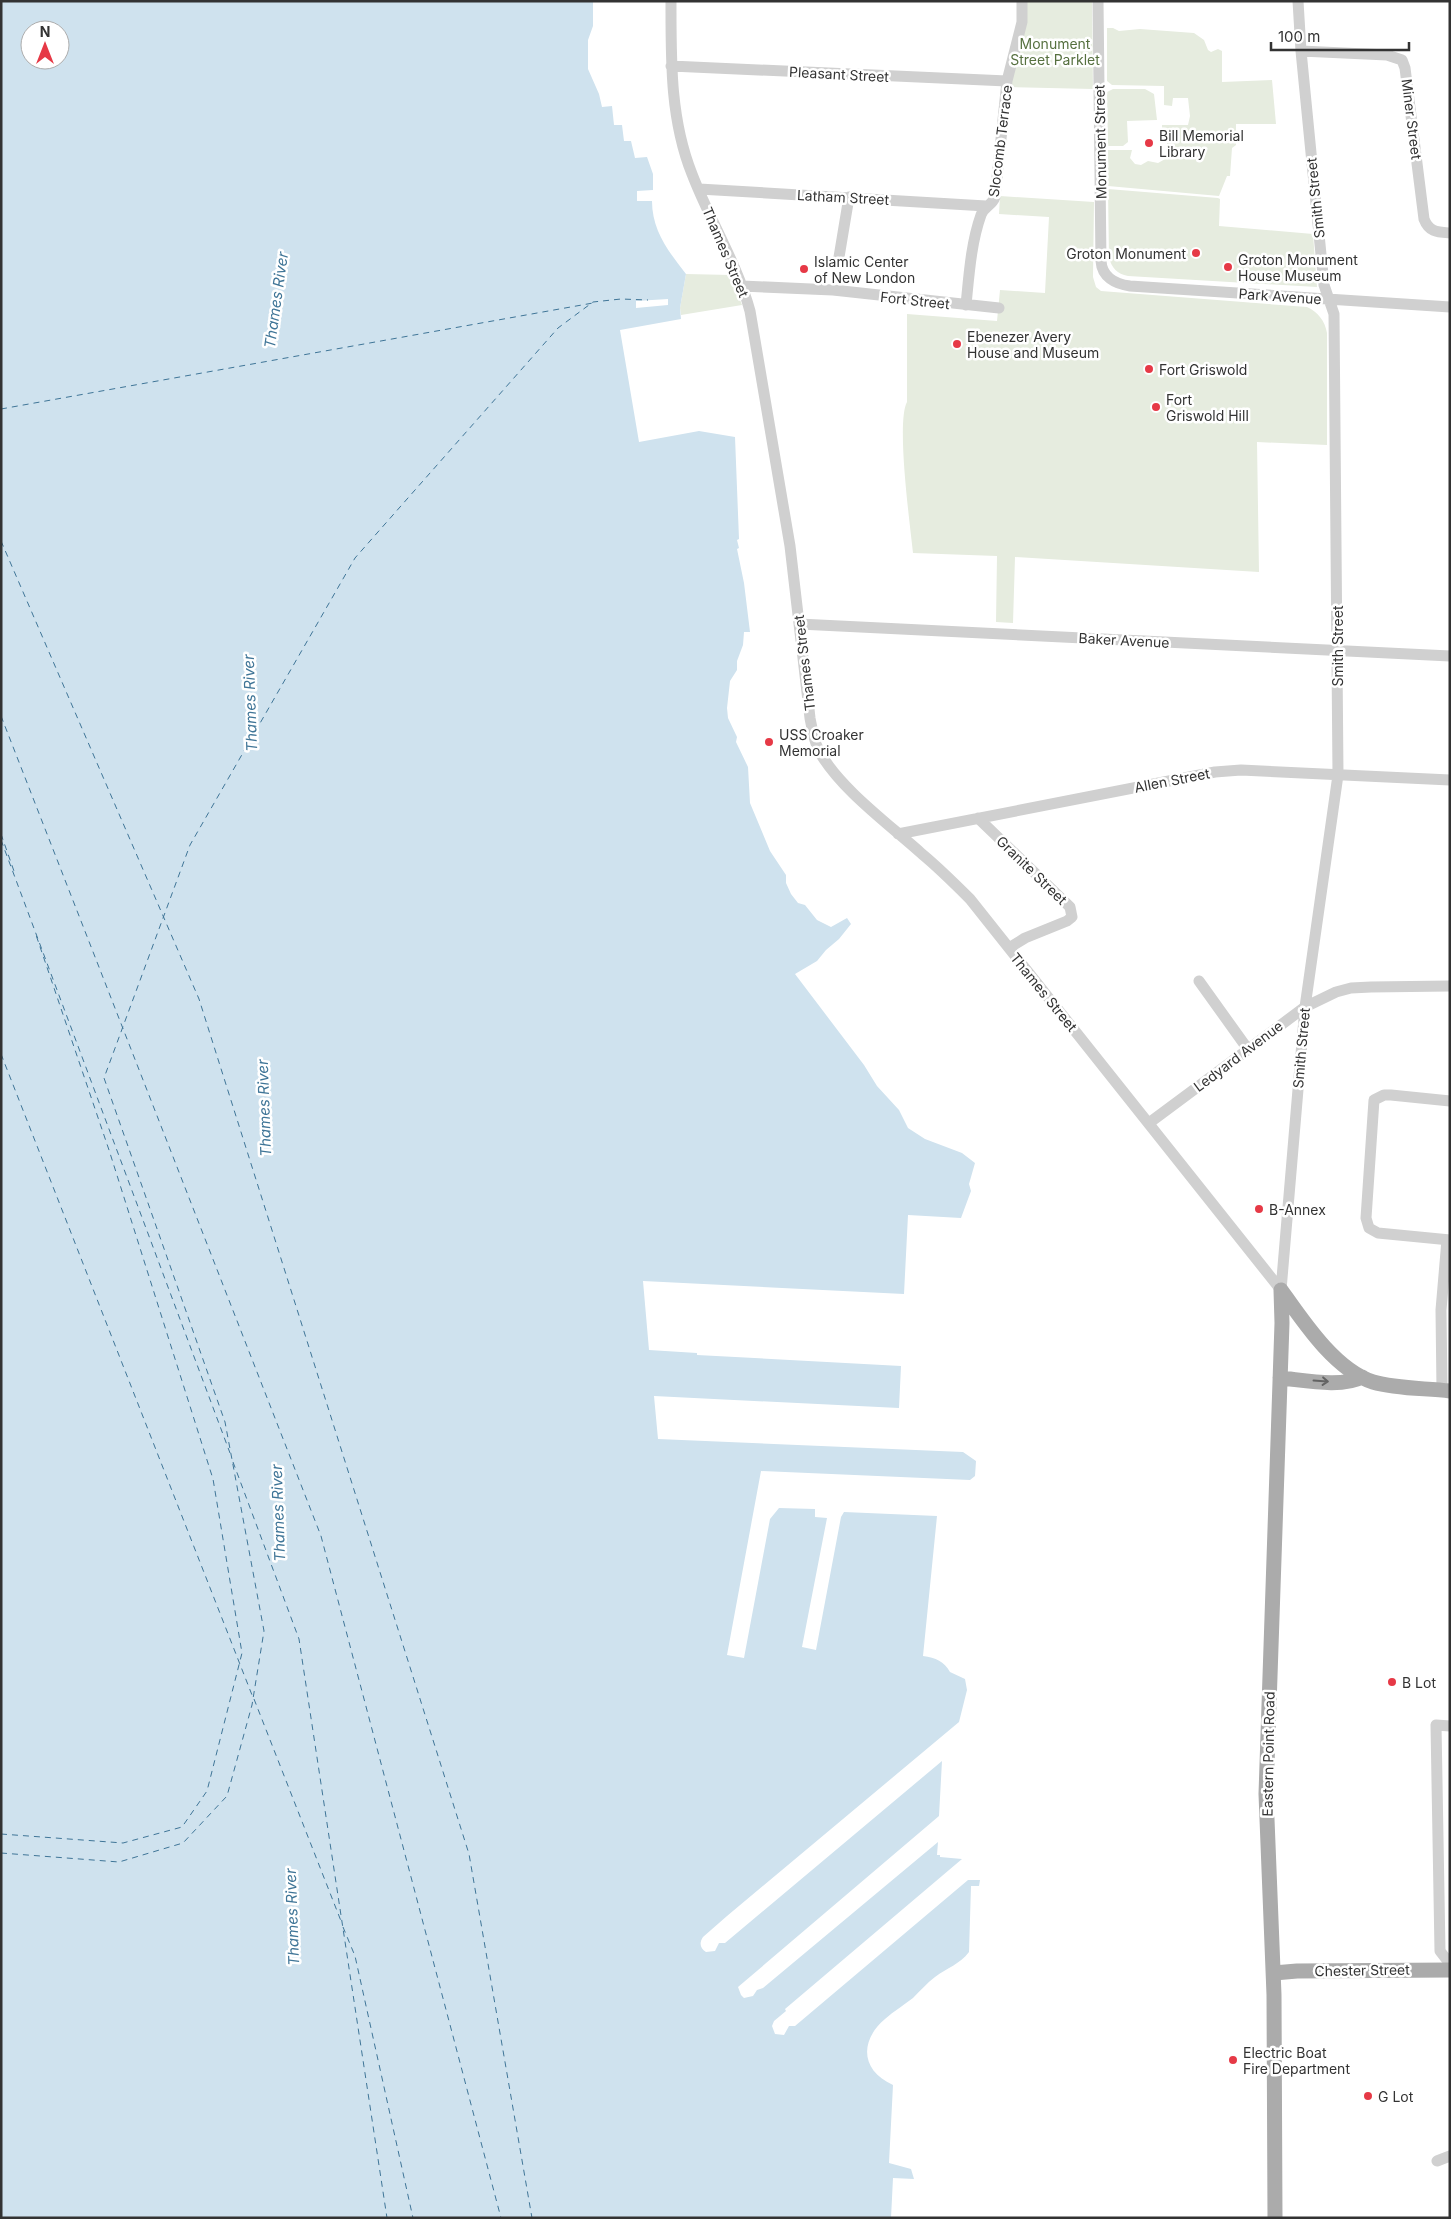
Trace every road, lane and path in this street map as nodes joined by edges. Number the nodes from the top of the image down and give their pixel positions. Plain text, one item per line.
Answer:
1 (671, 1) edge
2 (1022, 1) edge
3 (1098, 1) edge
4 (1298, 1) edge
5 (1301, 52) junction
6 (672, 66) junction
7 (1007, 81) junction
8 (699, 189) junction
9 (849, 197) junction
10 (986, 206) junction
11 (1450, 233) edge
12 (839, 257) dead end
13 (1111, 280) joint
14 (742, 286) junction
15 (1328, 300) junction
16 (966, 305) junction
17 (1450, 307) edge
18 (999, 308) dead end
19 (799, 624) junction
20 (1337, 650) junction
21 (1450, 656) edge
22 (1338, 775) junction
23 (1450, 780) edge
24 (978, 818) junction
25 (898, 834) junction
26 (1009, 948) junction
27 (1200, 982) dead end
28 (1450, 986) edge
29 (1305, 1007) junction
30 (1247, 1048) junction
31 (1450, 1101) edge
32 (1149, 1123) junction
33 (1448, 1240) edge
34 (1281, 1290) junction
35 (1362, 1377) junction
36 (1280, 1378) junction
37 (1446, 1390) edge
38 (1450, 1726) edge
39 (1444, 1843) edge
40 (1450, 1964) edge
41 (1450, 1970) edge
42 (1274, 1973) junction
43 (1450, 2156) edge
44 (1437, 2161) dead end
45 (1275, 2218) edge

1 - 6 street, Thames Street
2 - 7 street, Slocomb Terrace
3 - 13 street, Monument Street
4 - 5 street, Smith Street
5 - 11 street, Miner Street
5 - 15 street, Smith Street
6 - 7 street, Pleasant Street
6 - 8 street, Thames Street
7 - 10 street, Slocomb Terrace
8 - 9 street, Latham Street
8 - 14 street, Thames Street
9 - 10 street, Latham Street
9 - 12 street
10 - 16 street, Slocomb Terrace
13 - 15 street, Park Avenue
14 - 16 street, Fort Street
14 - 19 street, Thames Street
15 - 17 street, Park Avenue
15 - 20 street, Smith Street
16 - 18 street, Fort Street
19 - 20 street, Baker Avenue
19 - 25 street, Thames Street
20 - 21 street, Baker Avenue
20 - 22 street, Smith Street
22 - 23 street, Allen Street
22 - 24 street, Allen Street
22 - 29 street, Smith Street
24 - 25 street, Allen Street
24 - 26 street, Granite Street
25 - 26 street, Thames Street
26 - 32 street, Thames Street
27 - 30 street
28 - 29 street, Ledyard Avenue
29 - 30 street, Ledyard Avenue
29 - 34 street, Smith Street
30 - 32 street, Ledyard Avenue
31 - 33 street
32 - 34 street, Thames Street
33 - 37 street
34 - 35 main road
34 - 36 main road, Eastern Point Road
36 -> 35 main road
35 - 37 main road
36 - 42 main road, Eastern Point Road
38 - 39 street
39 - 40 street
41 - 42 main road, Chester Street
42 - 45 main road, Eastern Point Road
43 - 44 street

